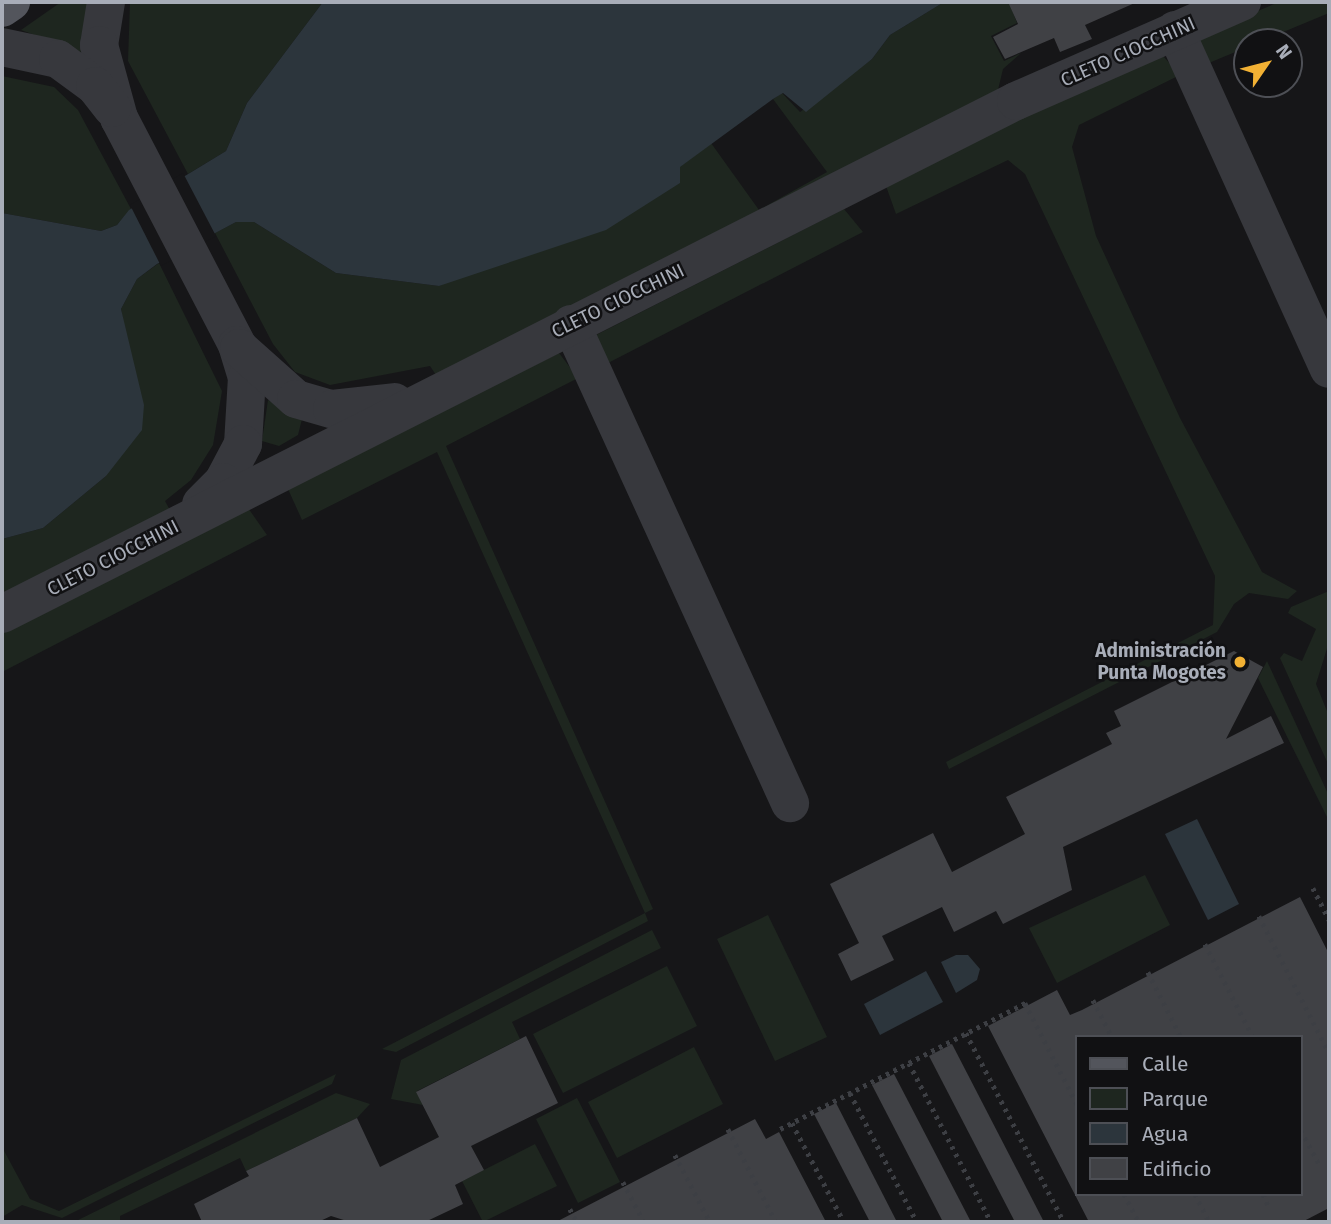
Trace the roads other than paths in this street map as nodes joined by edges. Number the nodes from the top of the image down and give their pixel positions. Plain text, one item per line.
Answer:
1 (11, 2) edge
2 (106, 2) edge
3 (1241, 2) edge
4 (2, 8) edge
5 (1175, 30) junction
6 (2, 47) edge
7 (119, 118) junction
8 (571, 324) junction
9 (237, 345) junction
10 (1329, 369) edge
11 (428, 395) junction
12 (296, 399) junction
13 (248, 421) junction
14 (298, 462) junction
15 (169, 529) junction
16 (2, 614) edge
17 (790, 803) dead end

1 - 4 main road
2 - 7 street
3 - 5 street, CLETO CIOCCHINI
5 - 8 street, CLETO CIOCCHINI
5 - 10 street
6 - 7 street
7 - 9 street
8 - 11 street, CLETO CIOCCHINI
8 - 17 street
9 - 12 street
9 - 13 street
11 - 12 street
11 - 14 street, CLETO CIOCCHINI
12 - 14 street
13 - 14 street
13 - 15 street
14 - 15 street, CLETO CIOCCHINI
15 - 16 street, CLETO CIOCCHINI

